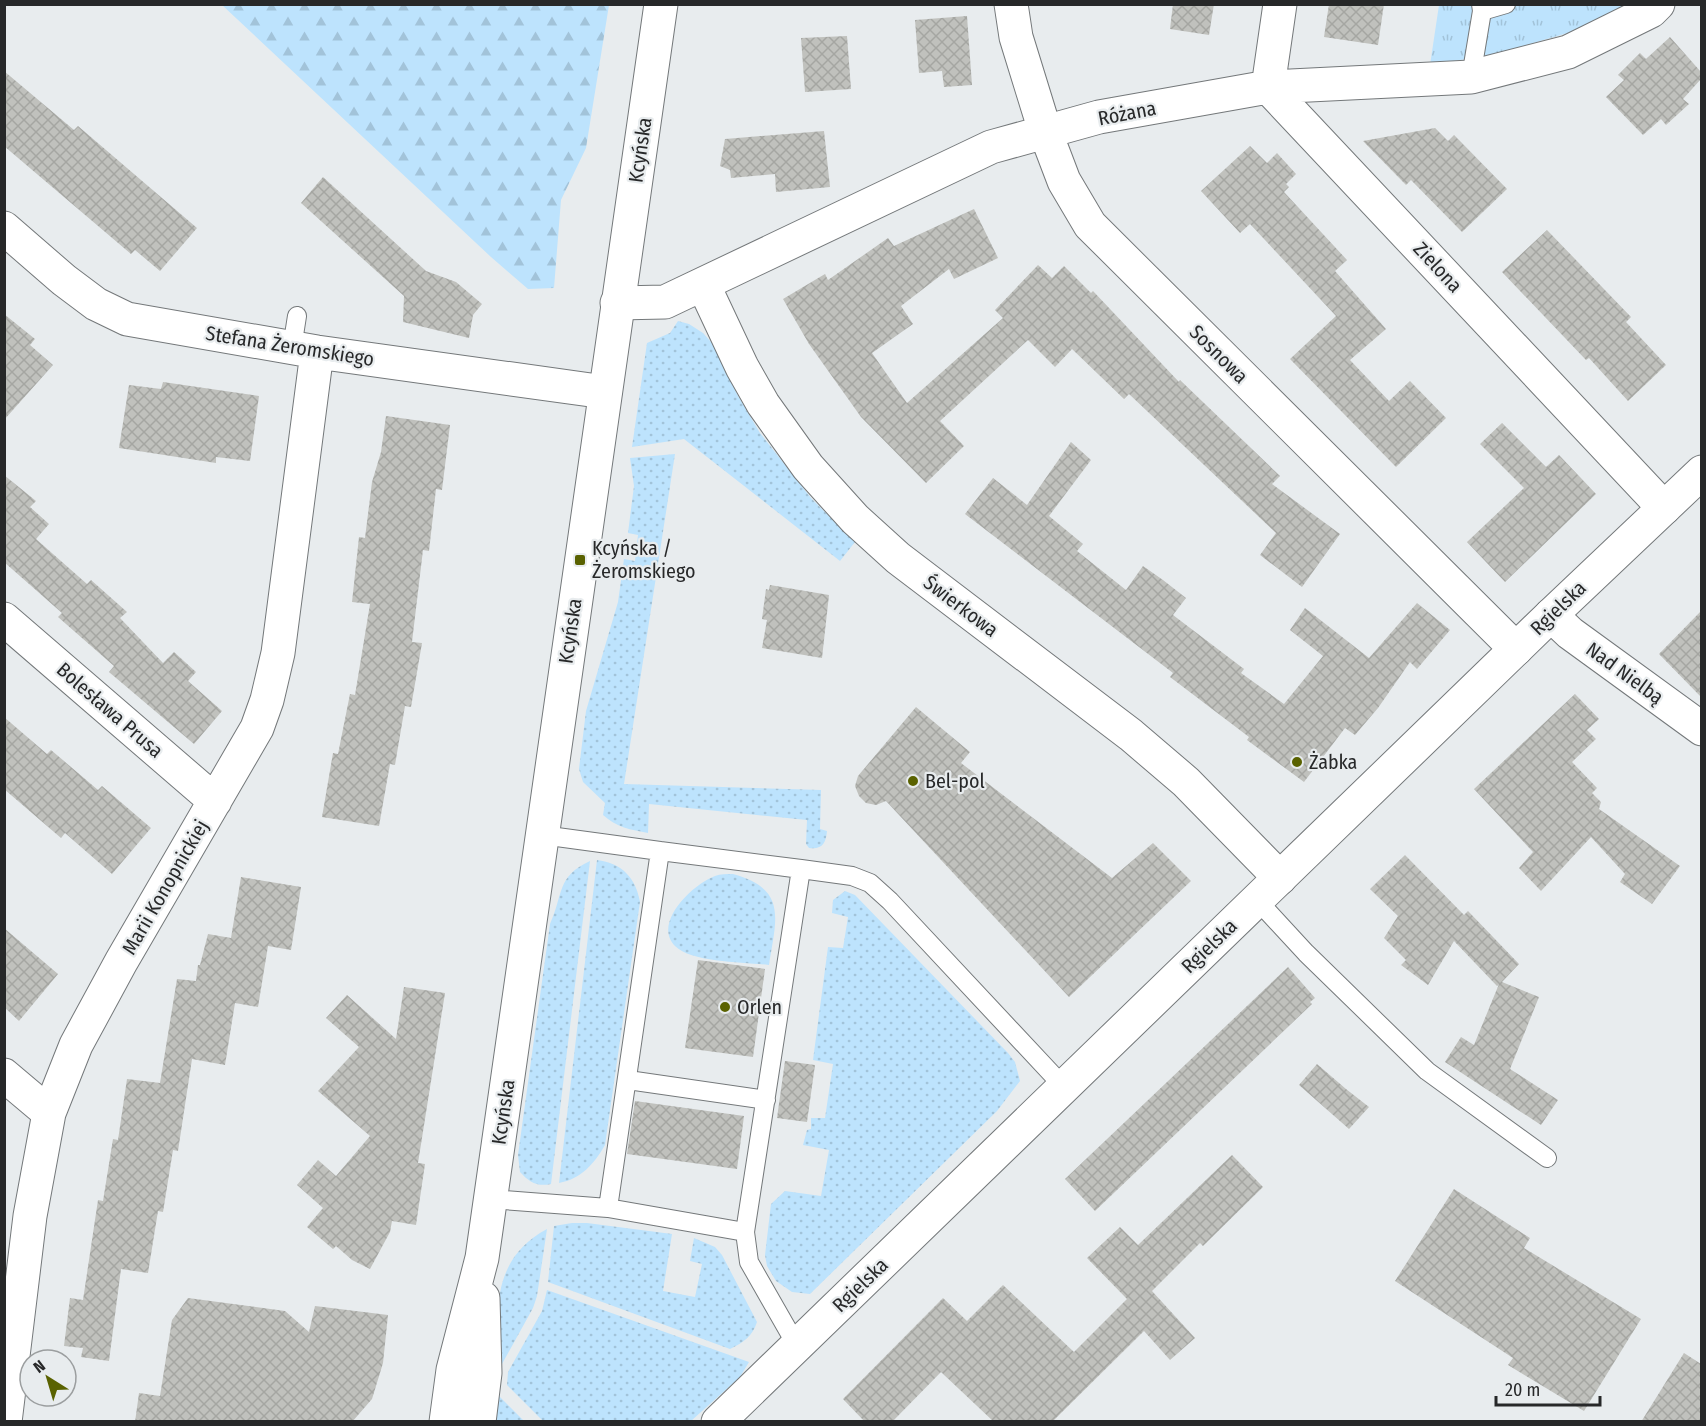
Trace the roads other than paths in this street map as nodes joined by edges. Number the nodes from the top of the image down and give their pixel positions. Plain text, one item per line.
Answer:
1 (661, 4) edge
2 (1011, 4) edge
3 (1280, 4) edge
4 (1506, 4) edge
5 (1658, 4) edge
6 (1482, 8) edge
7 (1471, 77) junction
8 (1268, 87) junction
9 (1045, 130) junction
10 (4, 228) edge
11 (703, 284) junction
12 (617, 303) junction
13 (297, 316) dead end
14 (304, 350) junction
15 (605, 392) junction
16 (1701, 472) edge
17 (1664, 508) junction
18 (1551, 615) junction
19 (4, 619) edge
20 (1516, 649) junction
21 (1701, 729) edge
22 (215, 801) junction
23 (542, 835) junction
24 (660, 851) junction
25 (801, 869) junction
26 (1268, 889) junction
27 (4, 1075) edge
28 (628, 1080) junction
29 (1064, 1088) junction
30 (766, 1100) junction
31 (49, 1113) junction
32 (1547, 1158) dead end
33 (490, 1199) junction
34 (608, 1208) junction
35 (745, 1232) junction
36 (482, 1258) junction
37 (797, 1346) junction
38 (5, 1422) edge
39 (446, 1422) edge
40 (479, 1422) edge
41 (718, 1422) edge

1 - 12 street, Kcyńska
2 - 9 street, Sosnowa
3 - 8 street
4 - 6 lane
5 - 7 street, Różana
6 - 7 lane
7 - 8 street, Różana
8 - 9 street, Różana
8 - 17 street, Zielona
9 - 11 street, Różana
9 - 20 street, Sosnowa
10 - 14 street, Stefana Żeromskiego
11 - 12 street, Różana
11 - 26 street, Świerkowa
12 - 15 street, Kcyńska
13 - 14 lane
14 - 15 street, Stefana Żeromskiego
14 - 22 street, Marii Konopnickiej
15 - 23 street, Kcyńska
16 - 17 street, Rgielska
17 - 18 street, Rgielska
18 - 20 street, Rgielska
18 - 21 street, Nad Nielbą
19 - 22 street, Bolesława Prusa
20 - 26 street, Rgielska
22 - 31 street, Marii Konopnickiej
23 - 24 lane
23 - 33 street, Kcyńska
24 - 25 lane
24 - 28 lane
25 - 29 lane
25 - 30 lane
26 - 29 street, Rgielska
26 - 32 lane
27 - 31 street
28 - 30 lane
28 - 34 lane
29 - 37 street, Rgielska
30 - 35 lane
31 - 38 street, Marii Konopnickiej
33 - 34 lane
33 - 36 street, Kcyńska
34 - 35 lane
35 - 37 lane
36 - 39 street, Kcyńska
36 - 40 street, Kcyńska
37 - 41 street, Rgielska

